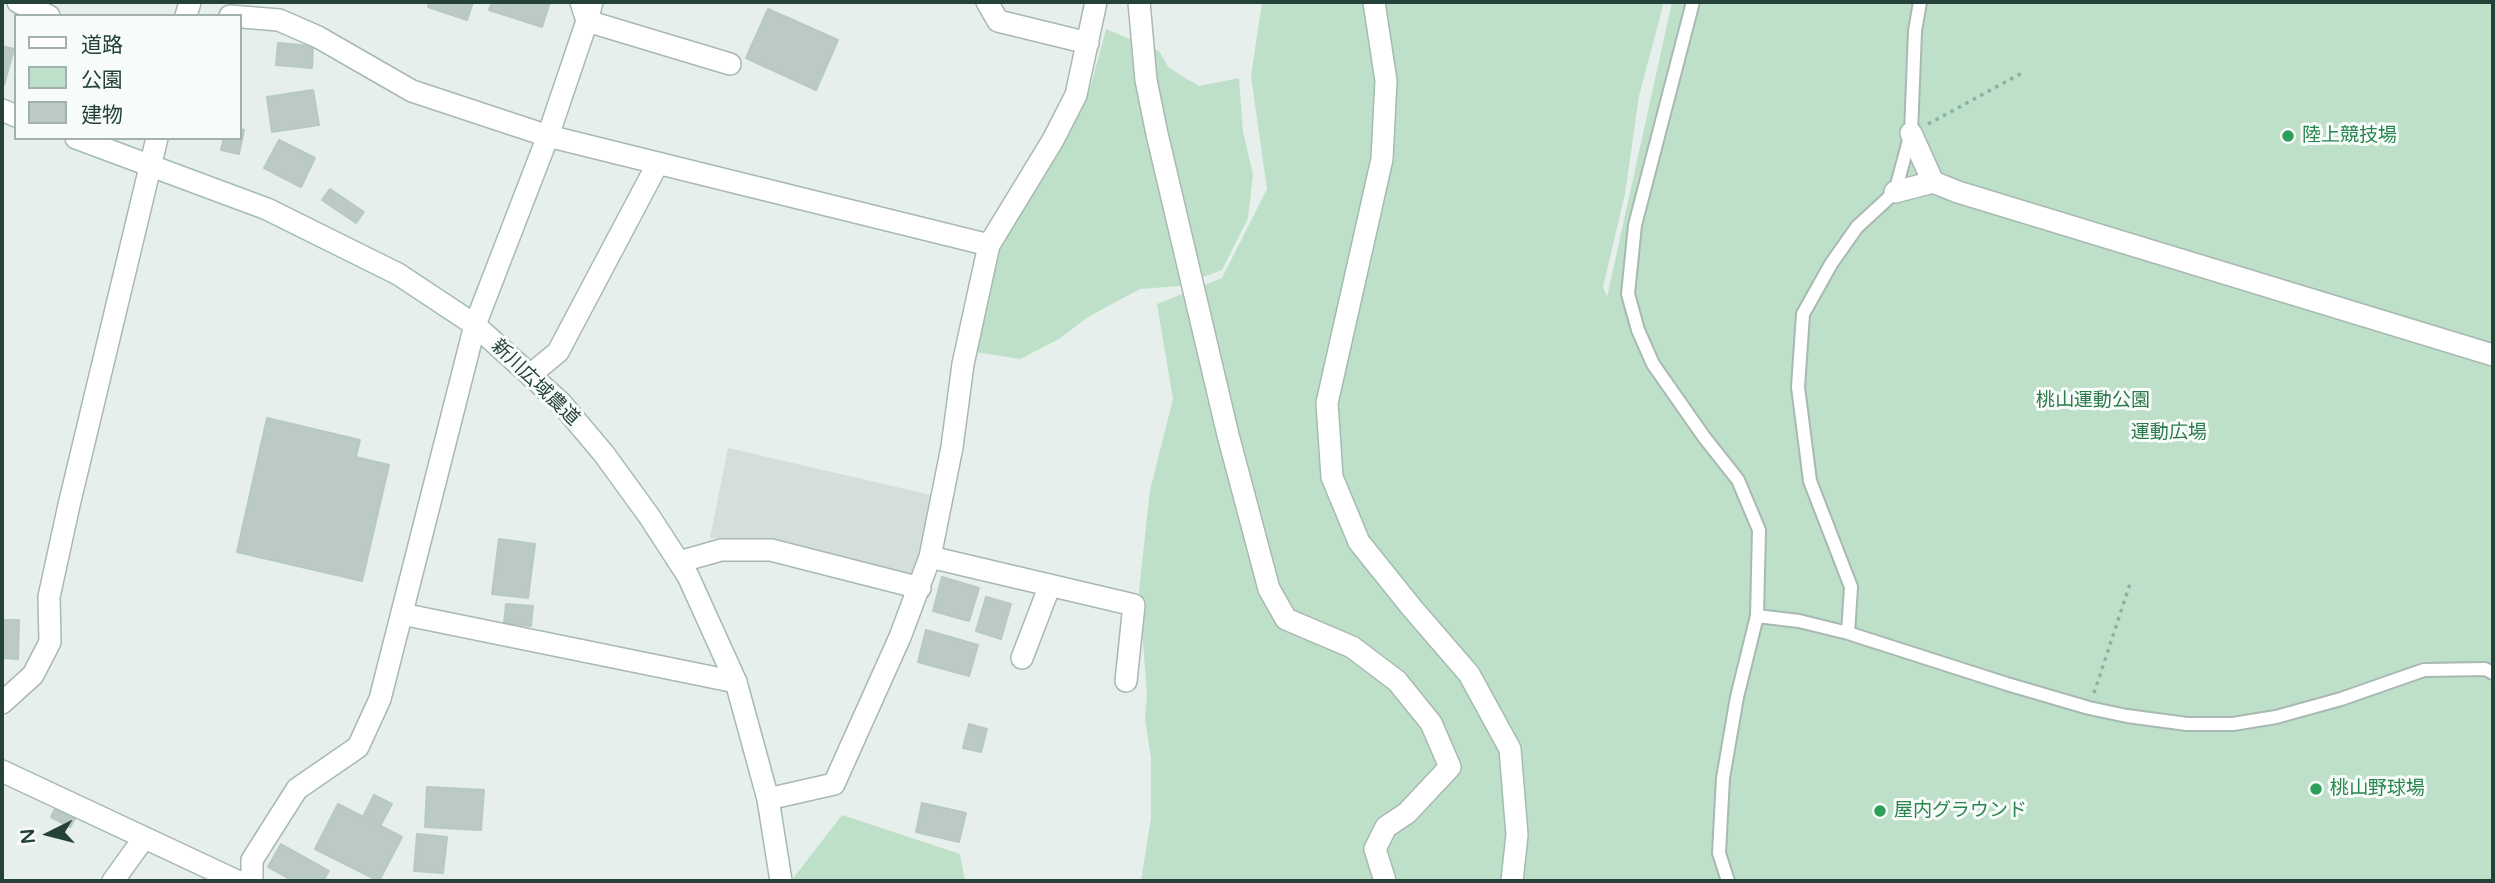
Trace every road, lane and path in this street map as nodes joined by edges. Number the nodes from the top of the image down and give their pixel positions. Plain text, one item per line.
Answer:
1 (18, 2) edge
2 (987, 2) edge
3 (1096, 2) edge
4 (1139, 2) edge
5 (1374, 2) edge
6 (1693, 2) edge
7 (1920, 2) edge
8 (587, 8) edge
9 (44, 14) edge
10 (242, 17) edge
11 (1088, 43) junction
12 (730, 64) dead end
13 (2022, 73) dead end
14 (1911, 133) junction
15 (548, 136) junction
16 (81, 140) edge
17 (156, 140) edge
18 (658, 163) junction
19 (150, 166) junction
20 (1933, 182) junction
21 (1895, 192) junction
22 (989, 245) junction
23 (475, 326) junction
24 (2493, 355) edge
25 (530, 374) junction
26 (930, 556) junction
27 (679, 562) junction
28 (2132, 581) dead end
29 (1050, 585) junction
30 (920, 588) junction
31 (402, 614) junction
32 (1758, 616) junction
33 (1848, 633) junction
34 (1022, 658) dead end
35 (2493, 673) edge
36 (1126, 681) dead end
37 (736, 682) junction
38 (2, 704) edge
39 (2089, 708) junction
40 (2, 771) edge
41 (768, 799) junction
42 (144, 838) junction
43 (113, 881) edge
44 (237, 881) edge
45 (252, 881) edge
46 (781, 881) edge
47 (1385, 881) edge
48 (1512, 881) edge
49 (1728, 881) edge

1 - 9 street
2 - 11 street
3 - 11 street
4 - 47 street
5 - 48 street
6 - 32 lane
7 - 14 lane
8 - 12 street
8 - 15 street
10 - 15 street
11 - 22 street
13 - 14 path
14 - 20 street
14 - 21 lane
15 - 18 street
15 - 23 street
16 - 19 street, 新川広域農道
17 - 19 street
18 - 22 street
18 - 25 street
19 - 23 street, 新川広域農道
19 - 38 street
20 - 21 street
20 - 24 street
21 - 33 lane
22 - 26 street
23 - 25 street, 新川広域農道
23 - 31 street
25 - 27 street, 新川広域農道
26 - 29 street
26 - 30 street
27 - 30 street
27 - 37 street, 新川広域農道
28 - 39 path
29 - 34 street
29 - 36 street
30 - 41 street
31 - 37 street
31 - 45 street
32 - 33 lane
32 - 49 lane
33 - 39 lane
35 - 39 lane
37 - 41 street, 新川広域農道
40 - 42 street
41 - 46 street, 新川広域農道
42 - 43 street
42 - 44 street

